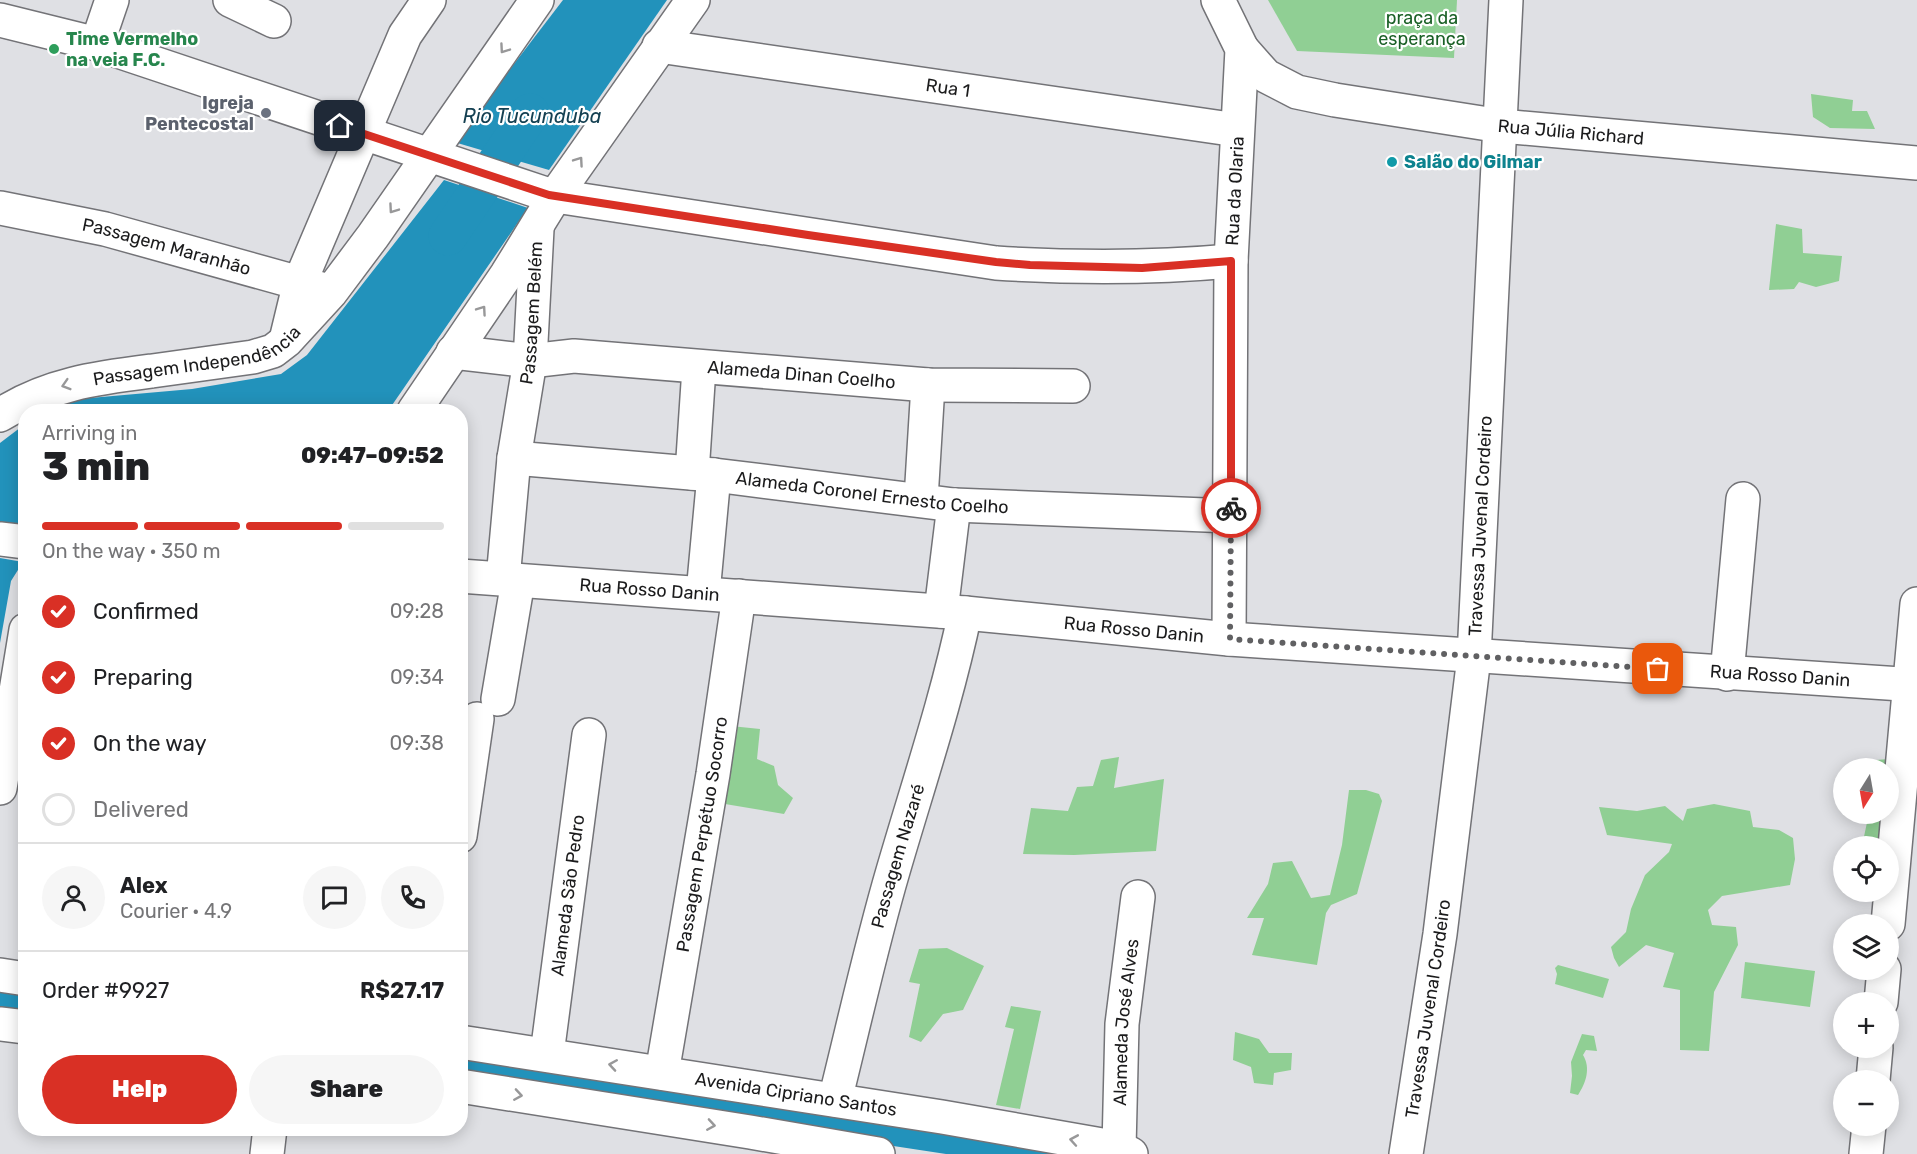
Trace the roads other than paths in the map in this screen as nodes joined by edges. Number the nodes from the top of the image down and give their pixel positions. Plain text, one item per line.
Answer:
1 (112, 0) edge
2 (230, 0) edge
3 (429, 0) edge
4 (693, 0) edge
5 (1218, 0) edge
6 (1506, 0) edge
7 (530, 2) edge
8 (0, 20) edge
9 (274, 21) dead end
10 (97, 44) junction
11 (659, 46) junction
12 (1242, 49) junction
13 (1501, 126) junction
14 (1237, 130) junction
15 (362, 134) junction
16 (434, 158) junction
17 (1917, 163) edge
18 (552, 196) junction
19 (0, 208) edge
20 (537, 228) junction
21 (1231, 261) junction
22 (300, 282) junction
23 (332, 292) junction
24 (286, 341) junction
25 (453, 352) junction
26 (530, 361) junction
27 (699, 368) junction
28 (928, 385) junction
29 (1073, 386) dead end
30 (18, 404) edge
31 (18, 404) edge
32 (419, 404) edge
33 (0, 416) edge
34 (514, 458) junction
35 (703, 474) junction
36 (921, 499) junction
37 (1743, 499) dead end
38 (954, 505) junction
39 (1231, 516) junction
40 (468, 577) edge
41 (510, 580) junction
42 (703, 593) junction
43 (739, 596) junction
44 (1917, 604) edge
45 (953, 612) junction
46 (1230, 639) junction
47 (1474, 657) junction
48 (1727, 674) junction
49 (1914, 685) edge
50 (18, 690) edge
51 (589, 735) dead end
52 (8, 766) edge
53 (468, 798) edge
54 (1138, 897) dead end
55 (1889, 914) edge
56 (0, 975) edge
57 (18, 977) edge
58 (0, 1024) edge
59 (18, 1026) edge
60 (468, 1043) edge
61 (547, 1054) junction
62 (662, 1073) junction
63 (468, 1088) edge
64 (835, 1100) junction
65 (269, 1136) edge
66 (1868, 1136) edge
67 (745, 1143) edge
68 (830, 1149) edge
69 (1125, 1151) edge
70 (267, 1154) edge
71 (878, 1154) edge
72 (1406, 1154) edge
73 (1866, 1154) edge

1 - 10 street
2 - 9 street
3 - 15 street, Passagem Independência
4 - 11 street, Passagem Belém
5 - 12 street, Rua da Olaria
6 - 13 street, Travessa Juvenal Cordeiro
7 -> 16 street
8 - 10 street
10 - 15 street
11 - 14 street, Rua 1
18 -> 11 street, Passagem Belém
12 - 13 street, Rua Júlia Richard
12 - 14 street, Rua da Olaria
13 - 17 street, Rua Júlia Richard
13 - 47 street, Travessa Juvenal Cordeiro
14 - 21 street, Rua da Olaria
15 - 16 street
15 - 22 street, Passagem Independência
16 - 18 street
16 -> 23 street
18 - 20 street, Passagem Belém
18 - 21 street
19 - 22 street, Passagem Maranhão
25 -> 20 street
20 - 26 street, Passagem Belém
21 - 39 street, Rua da Olaria
22 - 23 street, Passagem Maranhão
22 - 24 street, Passagem Independência
23 - 24 street
24 -> 30 street, Passagem Independência
25 - 26 street
25 - 32 street
26 - 27 street, Alameda Dinan Coelho
26 - 34 street, Passagem Belém
27 - 28 street, Alameda Dinan Coelho
27 - 35 street
28 - 29 street, Alameda Dinan Coelho
28 - 36 street
31 -> 33 street, Passagem Independência
34 - 35 street, Alameda Coronel Ernesto Coelho
34 - 41 street, Passagem Belém
35 - 36 street, Alameda Coronel Ernesto Coelho
35 - 42 street
36 - 38 street, Alameda Coronel Ernesto Coelho
37 - 48 street
38 - 39 street, Alameda Coronel Ernesto Coelho
38 - 45 street, Passagem Nazaré
39 - 46 street, Rua da Olaria
40 - 41 street, Rua Rosso Danin
41 - 42 street, Rua Rosso Danin
41 - 53 street, Passagem Belém
42 - 43 street, Rua Rosso Danin
43 - 45 street, Rua Rosso Danin
43 - 62 street, Passagem Perpétuo Socorro
44 - 49 street
45 - 46 street, Rua Rosso Danin
45 - 64 street, Passagem Nazaré
46 - 47 street, Rua Rosso Danin
47 - 48 street, Rua Rosso Danin
47 - 72 street, Travessa Juvenal Cordeiro
48 - 49 street, Rua Rosso Danin
49 - 55 street
50 - 52 street
51 - 61 street, Alameda São Pedro
54 - 69 street, Alameda José Alves
56 - 57 street
58 - 59 street
60 - 61 street, Avenida Cipriano Santos
62 -> 61 street, Avenida Cipriano Santos
62 - 64 street, Avenida Cipriano Santos
63 -> 67 street
69 -> 64 street, Avenida Cipriano Santos
65 - 70 street
66 - 73 street
67 - 68 street
68 - 71 street

